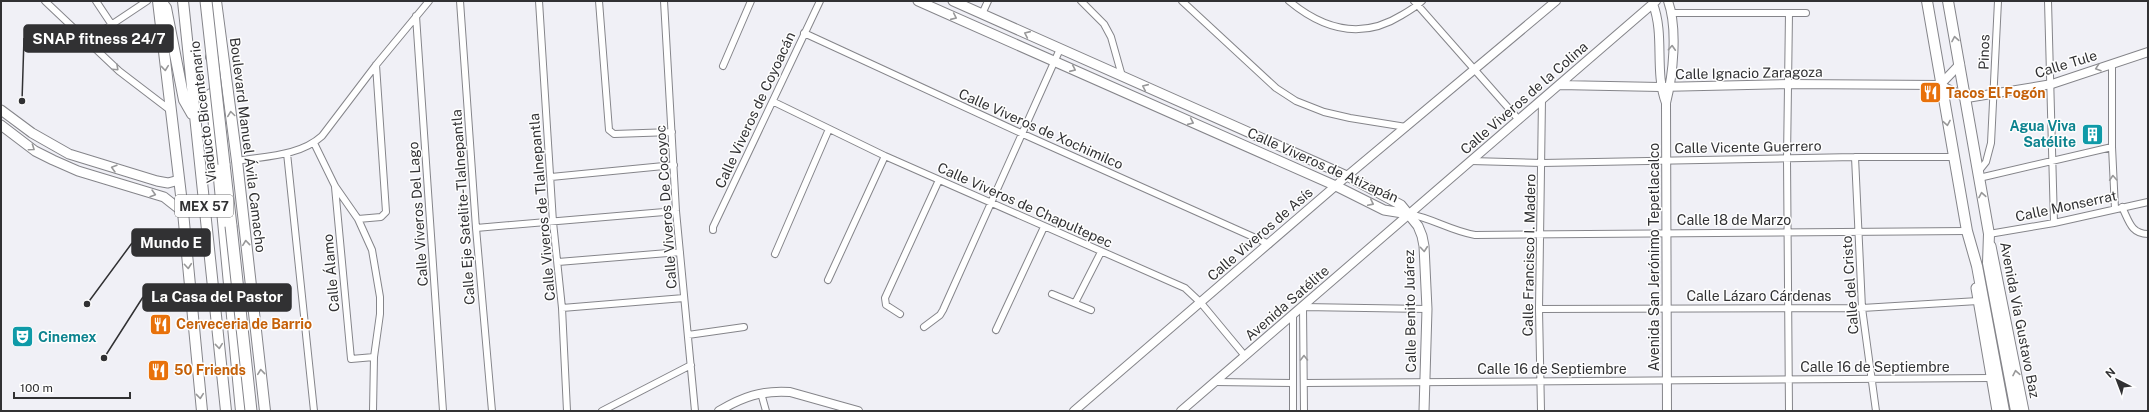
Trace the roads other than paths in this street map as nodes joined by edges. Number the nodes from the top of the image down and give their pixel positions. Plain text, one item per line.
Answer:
1 (45, 1) edge
2 (96, 1) edge
3 (147, 1) edge
4 (158, 1) edge
5 (161, 1) edge
6 (183, 1) edge
7 (201, 1) edge
8 (206, 1) edge
9 (216, 1) edge
10 (429, 1) edge
11 (460, 1) edge
12 (539, 1) edge
13 (599, 1) edge
14 (664, 1) edge
15 (751, 1) edge
16 (820, 1) edge
17 (918, 1) edge
18 (953, 1) edge
19 (988, 1) edge
20 (1080, 1) edge
21 (1182, 1) edge
22 (1289, 1) edge
23 (1556, 1) edge
24 (1668, 1) edge
25 (1927, 1) edge
26 (1948, 1) edge
27 (1998, 1) edge
28 (2048, 1) edge
29 (1418, 2) edge
30 (1655, 2) edge
31 (1789, 13) junction
32 (1806, 13) dead end
33 (982, 14) junction
34 (1672, 14) junction
35 (416, 16) junction
36 (112, 25) junction
37 (804, 33) junction
38 (220, 35) junction
39 (87, 41) junction
40 (1060, 49) junction
41 (2148, 52) edge
42 (1055, 62) junction
43 (208, 64) junction
44 (1960, 64) junction
45 (2112, 64) junction
46 (376, 65) junction
47 (723, 66) dead end
48 (1475, 69) junction
49 (1122, 76) junction
50 (1789, 84) junction
51 (2052, 84) junction
52 (1559, 85) junction
53 (1940, 85) junction
54 (1660, 87) junction
55 (1670, 87) junction
56 (1995, 94) junction
57 (1967, 98) junction
58 (1542, 99) junction
59 (774, 102) junction
60 (1666, 103) junction
61 (1, 110) edge
62 (170, 110) junction
63 (193, 115) junction
64 (1519, 120) junction
65 (1, 125) edge
66 (1406, 127) junction
67 (829, 129) junction
68 (672, 132) junction
69 (1023, 134) junction
70 (314, 143) junction
71 (2112, 147) junction
72 (287, 153) junction
73 (885, 156) junction
74 (1855, 157) junction
75 (1954, 157) junction
76 (1787, 159) junction
77 (84, 160) junction
78 (1666, 160) junction
79 (2052, 160) junction
80 (237, 161) junction
81 (1471, 161) junction
82 (1542, 163) junction
83 (674, 164) junction
84 (78, 170) junction
85 (1979, 175) junction
86 (1347, 176) junction
87 (551, 177) junction
88 (179, 180) junction
89 (939, 180) junction
90 (335, 186) junction
91 (1336, 186) junction
92 (2148, 202) edge
93 (992, 203) junction
94 (2118, 208) junction
95 (676, 211) junction
96 (183, 212) junction
97 (1409, 214) junction
98 (358, 219) junction
99 (553, 222) junction
100 (2054, 222) junction
101 (1044, 227) junction
102 (476, 228) junction
103 (713, 230) dead end
104 (1967, 231) junction
105 (1788, 232) junction
106 (1858, 232) junction
107 (1666, 233) junction
108 (1989, 234) junction
109 (2148, 234) edge
110 (1540, 235) junction
111 (1970, 243) junction
112 (1269, 244) junction
113 (680, 252) junction
114 (1101, 252) junction
115 (775, 254) dead end
116 (558, 262) junction
117 (228, 278) junction
118 (828, 280) dead end
119 (1052, 294) dead end
120 (684, 298) junction
121 (1978, 302) junction
122 (1075, 303) junction
123 (1201, 303) junction
124 (1303, 307) junction
125 (1789, 307) junction
126 (562, 308) junction
127 (1666, 308) junction
128 (1862, 308) junction
129 (1427, 309) junction
130 (1539, 309) junction
131 (254, 310) junction
132 (1091, 310) dead end
133 (900, 314) dead end
134 (1293, 315) junction
135 (744, 327) dead end
136 (924, 327) dead end
137 (996, 330) dead end
138 (688, 335) junction
139 (1245, 356) junction
140 (374, 357) junction
141 (691, 365) junction
142 (1871, 378) junction
143 (1991, 378) junction
144 (1790, 379) junction
145 (1424, 381) junction
146 (1540, 381) junction
147 (1667, 381) junction
148 (1215, 382) junction
149 (1293, 383) junction
150 (1304, 383) junction
151 (761, 393) junction
152 (202, 411) edge
153 (226, 411) edge
154 (241, 411) edge
155 (251, 411) edge
156 (265, 411) edge
157 (314, 411) edge
158 (373, 411) edge
159 (443, 411) edge
160 (492, 411) edge
161 (567, 411) edge
162 (602, 411) edge
163 (695, 411) edge
164 (719, 411) edge
165 (766, 411) edge
166 (858, 411) edge
167 (1074, 411) edge
168 (1180, 411) edge
169 (1293, 411) edge
170 (1304, 411) edge
171 (1424, 411) edge
172 (1541, 411) edge
173 (1667, 411) edge
174 (1789, 411) edge
175 (1876, 411) edge
176 (1997, 411) edge
177 (2004, 411) edge
178 (2016, 411) edge
179 (2024, 411) edge

1 - 39 street
2 - 36 street
3 - 36 street
4 -> 62 main road
5 - 63 main road
6 - 63 main road, MEX 57
7 - 43 main road, MEX 57
8 - 155 highway, Viaducto Bicentenario, bridge
9 - 38 main road, Boulevard Manuel Ávila Camacho
10 - 35 street
11 - 102 street, Calle Eje Satelite-Tlalnepantla
12 - 87 street, Calle Viveros de Tlalnepantla
13 - 68 street
14 - 68 street, Calle Viveros De Cocoyoc
15 - 47 street
16 - 37 street, Calle Viveros de Coyoacán
17 -> 42 main road, Calle Viveros de Atizapán
18 - 33 main road, Calle Viveros de Atizapán
19 - 33 street
20 - 49 street
21 - 66 street
22 - 29 street
23 - 48 street, Calle Viveros de Asís
24 - 34 street, Avenida San Jerónimo Tepetlacalco
25 - 53 main road
44 -> 26 main road, Avenida Via Gustavo Baz
27 - 56 street, Pinos
28 - 51 street
29 - 48 street
30 - 52 street, Calle Viveros de la Colina
30 - 54 street, Avenida San Jerónimo Tepetlacalco
31 - 32 street
31 - 34 street
31 - 50 street
40 -> 33 main road, Calle Viveros de Atizapán
55 -> 34 street, Avenida San Jerónimo Tepetlacalco
35 - 46 street
35 - 159 street, Calle Viveros Del Lago
36 - 39 street
37 - 59 street, Calle Viveros de Coyoacán
37 - 69 street, Calle Viveros de Xochimilco
38 - 43 main road
80 -> 38 main road, Boulevard Manuel Ávila Camacho
39 -> 62 street
40 - 42 street
40 - 49 main road, Calle Viveros de Atizapán
41 - 45 street, Calle Tule
42 - 69 street
42 -> 91 main road, Calle Viveros de Atizapán
43 - 117 main road, MEX 57
44 - 53 street
44 - 57 main road, Avenida Via Gustavo Baz
45 -> 51 street, Calle Tule
45 - 71 street
46 - 70 street
46 - 98 street
48 - 64 street
48 - 66 street, Calle Viveros de Asís
86 -> 49 main road, Calle Viveros de Atizapán
50 - 53 street, Calle Ignacio Zaragoza
50 - 55 street, Calle Ignacio Zaragoza
50 - 76 street
51 - 56 street, Calle Tule
51 - 79 street
52 - 54 street, Calle Ignacio Zaragoza
52 - 58 street, Calle Viveros de la Colina
53 - 57 street, Calle Ignacio Zaragoza
53 -> 75 main road
54 - 55 street, Calle Ignacio Zaragoza
54 - 60 street, Avenida San Jerónimo Tepetlacalco
55 - 60 street, Avenida San Jerónimo Tepetlacalco
56 - 57 street, Calle Tule
56 - 85 street, Pinos
57 - 85 main road, Avenida Via Gustavo Baz
58 - 64 street, Calle Viveros de la Colina
58 - 82 street, Calle Francisco I. Madero
59 - 67 street, Calle Viveros de Chapultepec
59 - 103 street, Calle Viveros de Coyoacán
60 - 78 street, Avenida San Jerónimo Tepetlacalco
61 - 77 main road
62 - 88 main road
63 -> 153 main road, MEX 57
64 - 81 street, Calle Viveros de la Colina
65 -> 84 main road
66 - 86 street, Calle Viveros de Asís
67 - 73 street, Calle Viveros de Chapultepec
67 - 115 street
68 - 83 street, Calle Viveros De Cocoyoc
69 - 93 street
69 - 112 street, Calle Viveros de Xochimilco
70 - 72 street
70 - 90 street
71 - 79 street
94 -> 71 street
72 - 80 street
72 - 157 street
73 - 89 street, Calle Viveros de Chapultepec
73 - 118 street
74 - 75 street, Calle Vicente Guerrero
74 - 76 street, Calle Vicente Guerrero
74 - 106 street, Calle del Cristo
75 - 104 main road
76 - 78 street, Calle Vicente Guerrero
76 - 105 street
77 - 84 street
88 -> 77 main road
78 - 82 street, Calle Vicente Guerrero
78 - 107 street, Avenida San Jerónimo Tepetlacalco
79 - 85 street
79 - 100 street
131 -> 80 main road, Boulevard Manuel Ávila Camacho
81 - 82 street, Calle Vicente Guerrero
81 - 97 street, Calle Viveros de la Colina
82 - 110 street, Calle Francisco I. Madero
83 - 87 street
83 - 95 street, Calle Viveros De Cocoyoc
84 -> 96 main road
108 -> 85 main road, Avenida Via Gustavo Baz
86 - 91 street, Calle Viveros de Asís
86 - 97 main road, Calle Viveros de Atizapán
87 - 99 street, Calle Viveros de Tlalnepantla
88 - 96 main road
89 - 93 street, Calle Viveros de Chapultepec
89 - 133 street
90 - 98 street
90 - 140 street, Calle Álamo
91 -> 97 main road, Calle Viveros de Atizapán
91 - 112 street, Calle Viveros de Asís
92 - 94 street, Calle Monserrat
93 - 101 street, Calle Viveros de Chapultepec
93 - 136 street
94 - 100 street, Calle Monserrat
94 - 109 street
95 - 99 street
95 - 113 street, Calle Viveros De Cocoyoc
96 -> 152 main road
97 - 110 street, Calle 18 de Marzo
97 - 124 street, Avenida Satélite
97 -> 129 main road, Calle Benito Juárez
98 - 140 street
99 - 102 street
99 - 116 street, Calle Viveros de Tlalnepantla
100 - 108 street, Calle Monserrat
101 - 114 street, Calle Viveros de Chapultepec
101 - 137 street
102 - 160 street, Calle Eje Satelite-Tlalnepantla
104 - 106 street, Calle 18 de Marzo
104 - 111 main road
105 - 106 street, Calle 18 de Marzo
105 - 107 street, Calle 18 de Marzo
105 - 125 street
106 - 128 street, Calle del Cristo
107 - 110 street, Calle 18 de Marzo
107 - 127 street, Avenida San Jerónimo Tepetlacalco
108 - 178 main road, Avenida Via Gustavo Baz
179 -> 108 main road, Avenida Via Gustavo Baz
110 - 130 street, Calle Francisco I. Madero
111 - 121 main road
111 - 177 main road
112 - 123 street, Calle Viveros de Asís
113 - 116 street
113 - 120 street, Calle Viveros De Cocoyoc
114 - 122 street
114 - 123 street, Calle Viveros de Chapultepec
116 - 126 street, Calle Viveros de Tlalnepantla
117 - 131 main road
117 - 154 main road, MEX 57
119 - 122 street
120 - 126 street
120 - 138 street, Calle Viveros De Cocoyoc
121 - 128 street, Calle Lázaro Cárdenas
121 - 143 main road
122 - 132 street
123 - 139 street, Calle Viveros de Chapultepec
123 - 167 street, Calle Viveros de Asís
124 - 129 street
124 - 134 street, Avenida Satélite
150 -> 124 street
125 - 127 street, Calle Lázaro Cárdenas
125 - 128 street, Calle Lázaro Cárdenas
125 - 144 street
126 - 161 street, Calle Viveros de Tlalnepantla
127 - 130 street, Calle Lázaro Cárdenas
127 - 147 street, Avenida San Jerónimo Tepetlacalco
128 - 142 street, Calle del Cristo
129 - 145 main road, Calle Benito Juárez
130 - 146 street, Calle Francisco I. Madero
156 -> 131 main road, Boulevard Manuel Ávila Camacho
134 - 139 street, Avenida Satélite
134 - 149 street
135 - 138 street
138 - 141 street, Calle Viveros De Cocoyoc
139 - 148 street, Avenida Satélite
140 - 158 street
141 - 162 street
141 - 163 street, Calle Viveros De Cocoyoc
142 - 143 street, Calle 16 de Septiembre
142 - 144 street, Calle 16 de Septiembre
142 - 175 street, Calle del Cristo
143 - 176 main road
144 - 147 street, Calle 16 de Septiembre
144 - 174 street
145 - 146 street, Calle 16 de Septiembre
145 - 150 street, Calle 16 de Septiembre
145 - 171 main road, Calle Benito Juárez
146 - 147 street, Calle 16 de Septiembre
146 - 172 street, Calle Francisco I. Madero
147 - 173 street, Avenida San Jerónimo Tepetlacalco
148 - 149 street
148 - 168 street, Avenida Satélite
149 - 169 street
150 - 170 street
151 - 164 street
151 - 165 street
151 - 166 street

